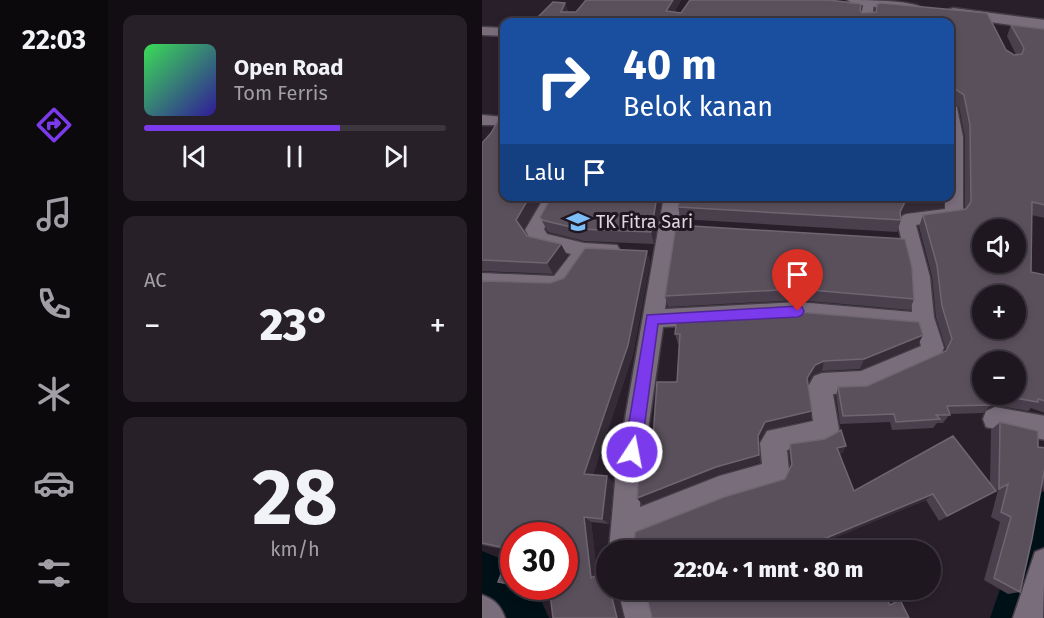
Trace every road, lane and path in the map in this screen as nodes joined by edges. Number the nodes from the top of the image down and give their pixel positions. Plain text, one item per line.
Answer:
1 (859, 1) edge
2 (939, 15) edge
3 (988, 17) junction
4 (865, 18) edge
5 (1044, 24) edge
6 (482, 31) edge
7 (500, 32) edge
8 (997, 34) edge
9 (482, 120) edge
10 (500, 121) edge
11 (500, 126) edge
12 (490, 140) edge
13 (551, 201) edge
14 (671, 201) edge
15 (953, 201) edge
16 (667, 227) junction
17 (690, 228) edge
18 (889, 240) edge
19 (912, 242) junction
20 (576, 248) junction
21 (627, 251) edge
22 (482, 281) edge
23 (923, 316) junction
24 (652, 319) junction
25 (995, 419) dead end
26 (1044, 428) edge
27 (624, 538) edge
28 (1044, 562) edge
29 (636, 600) edge
30 (482, 610) edge
31 (490, 618) edge
32 (640, 618) edge
33 (1028, 618) edge

1 - 2 street
1 - 4 street
2 - 3 street
3 - 5 street
3 - 8 street
6 - 7 street
9 - 10 street
11 - 12 street
13 - 20 street
14 - 16 street
15 - 19 street
16 - 17 street
16 - 24 street
18 - 19 street
19 - 23 street
20 - 21 street
20 - 22 street
23 - 24 street
23 - 27 street
24 - 27 street
25 - 26 street
28 - 33 street
29 - 32 street
30 - 31 street

